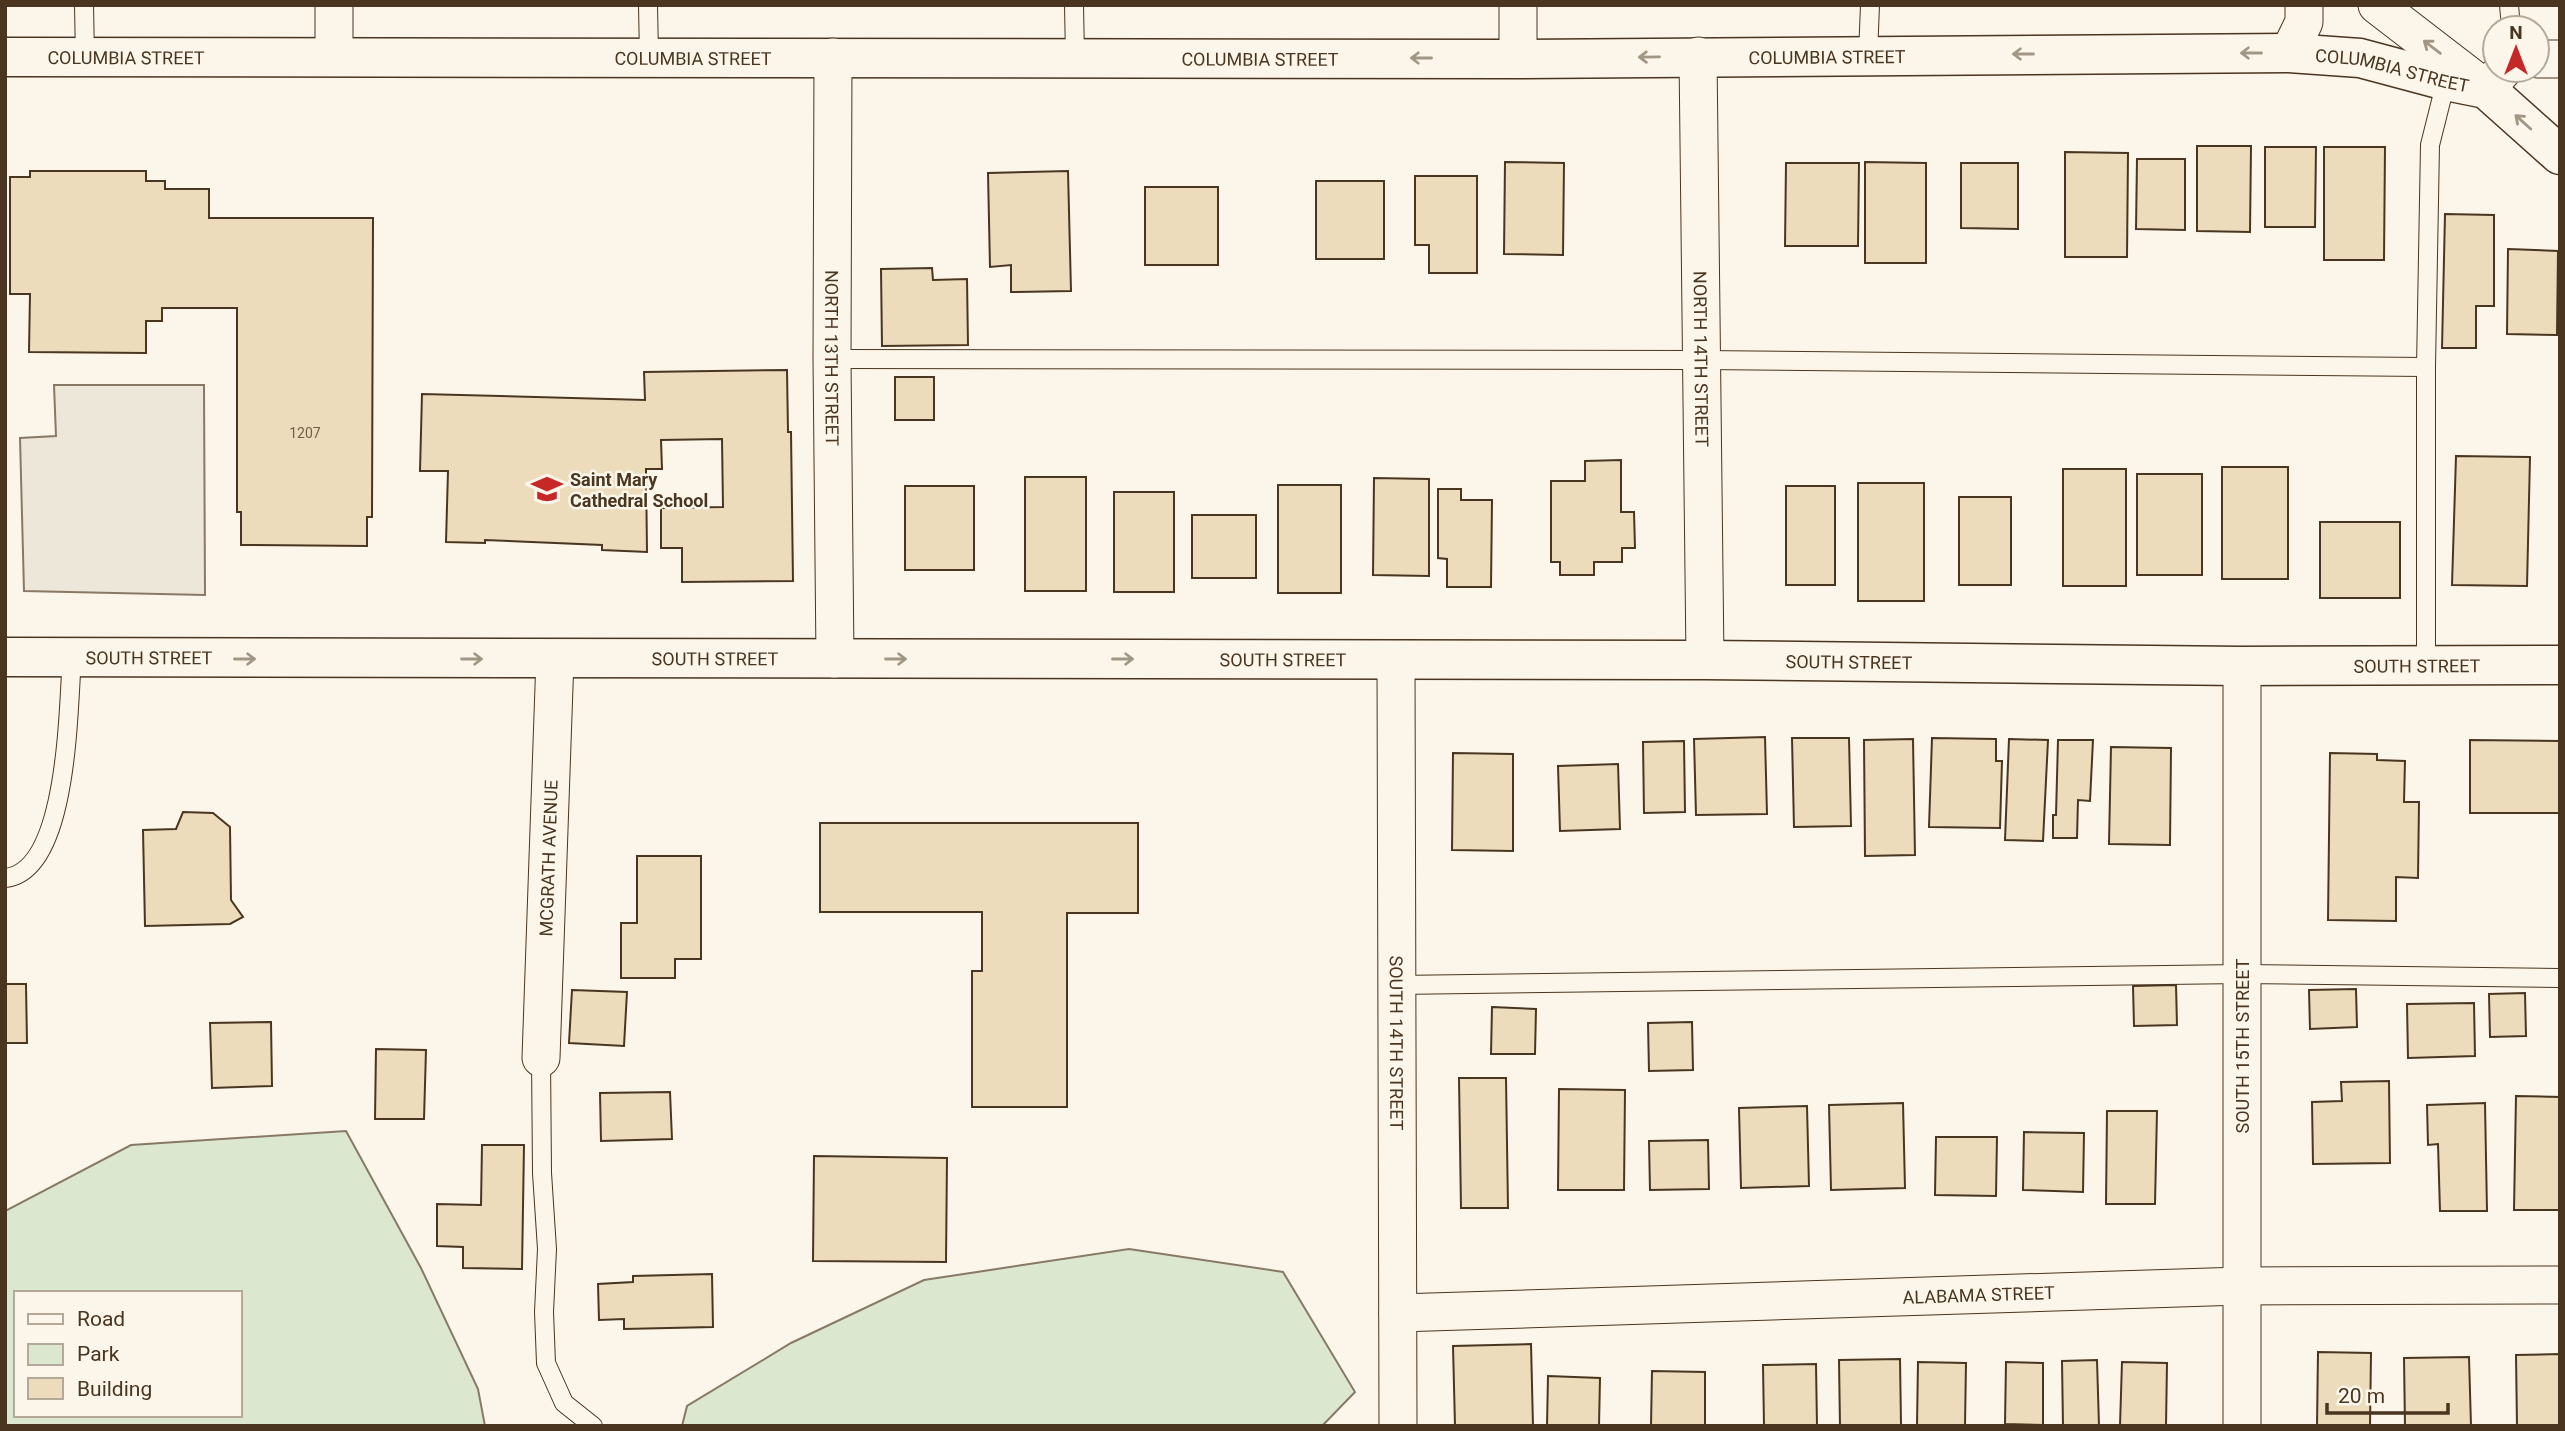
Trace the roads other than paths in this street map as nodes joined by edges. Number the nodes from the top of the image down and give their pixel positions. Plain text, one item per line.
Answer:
1 (84, 5) edge
2 (334, 5) edge
3 (648, 5) edge
4 (1074, 5) edge
5 (1518, 5) edge
6 (1870, 5) edge
7 (2304, 5) edge
8 (2377, 5) edge
9 (2289, 53) junction
10 (1868, 55) junction
11 (649, 56) junction
12 (1698, 56) junction
13 (5, 57) edge
14 (85, 57) junction
15 (334, 57) junction
16 (833, 57) junction
17 (1075, 57) junction
18 (1518, 59) junction
19 (2481, 70) edge
20 (2481, 80) edge
21 (2446, 81) junction
22 (2499, 84) edge
23 (2560, 155) edge
24 (832, 359) junction
25 (1703, 360) junction
26 (2426, 367) junction
27 (5, 657) edge
28 (72, 657) junction
29 (555, 658) junction
30 (835, 659) junction
31 (1396, 660) junction
32 (1705, 660) junction
33 (2560, 665) edge
34 (2242, 666) junction
35 (2426, 666) junction
36 (5, 877) edge
37 (2242, 974) junction
38 (2560, 978) edge
39 (1396, 985) junction
40 (541, 1058) joint
41 (2560, 1285) edge
42 (2241, 1286) junction
43 (1398, 1313) junction
44 (593, 1426) edge
45 (1398, 1426) edge
46 (2242, 1426) edge

1 - 14 lane
2 - 15 street
3 - 11 lane
4 - 17 lane
5 - 18 street
6 - 10 lane
7 - 9 street
19 -> 8 street
9 -> 10 main road, COLUMBIA STREET
9 - 21 main road, COLUMBIA STREET
10 - 12 main road, COLUMBIA STREET
11 - 15 main road, COLUMBIA STREET
11 - 16 main road, COLUMBIA STREET
12 -> 18 main road, COLUMBIA STREET
12 - 25 street, NORTH 14TH STREET
13 - 14 main road, COLUMBIA STREET
14 - 15 main road, COLUMBIA STREET
16 - 17 main road, COLUMBIA STREET
16 - 24 street, NORTH 13TH STREET
18 -> 17 main road, COLUMBIA STREET
20 - 21 main road, COLUMBIA STREET
21 - 26 lane
23 -> 22 main road
24 - 25 lane
24 - 30 street, NORTH 13TH STREET
25 - 26 lane
25 - 32 street, NORTH 14TH STREET
26 - 35 lane
27 - 28 main road, SOUTH STREET
28 -> 29 main road, SOUTH STREET
28 - 36 lane
29 - 30 main road, SOUTH STREET
29 - 40 street, MCGRATH AVENUE
30 -> 31 main road, SOUTH STREET
31 - 32 main road, SOUTH STREET
31 - 39 street, SOUTH 14TH STREET
32 - 34 main road, SOUTH STREET
33 - 35 main road, SOUTH STREET
34 - 35 main road, SOUTH STREET
34 - 37 street, SOUTH 15TH STREET
37 - 38 lane
37 - 39 lane
37 - 42 street, SOUTH 15TH STREET
39 - 43 street, SOUTH 14TH STREET
40 - 44 lane
41 - 42 street, ALABAMA STREET
42 - 43 street, ALABAMA STREET
42 - 46 street, SOUTH 15TH STREET
43 - 45 street, SOUTH 14TH STREET

